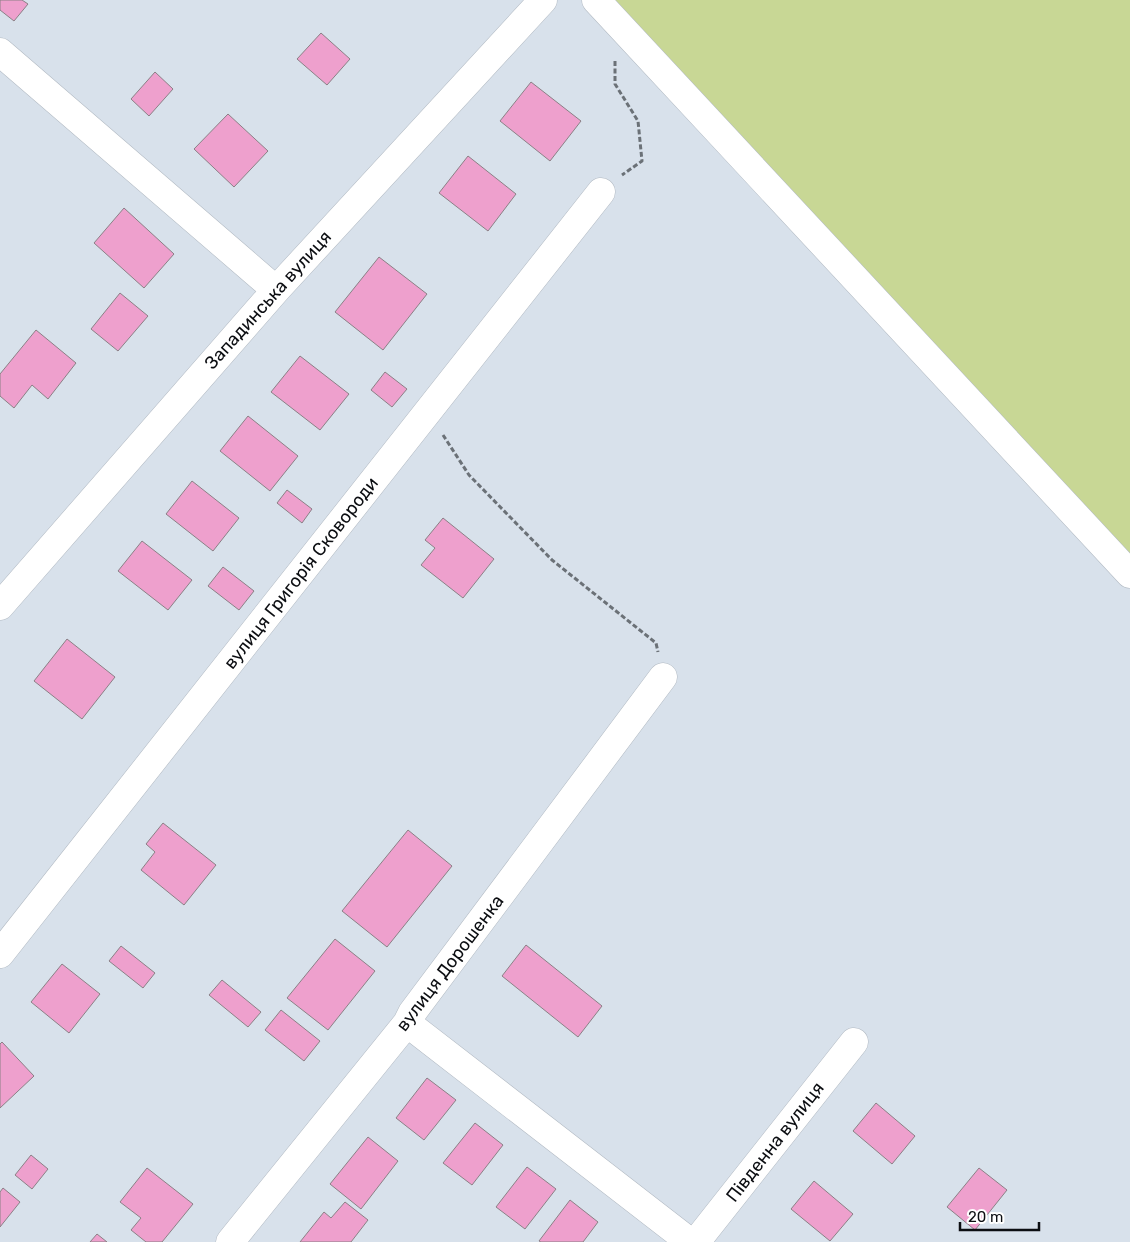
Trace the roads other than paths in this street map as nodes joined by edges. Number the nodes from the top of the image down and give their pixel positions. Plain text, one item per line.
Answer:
1 (543, 0) edge
2 (604, 9) edge
3 (0, 52) edge
4 (601, 192) road end
5 (276, 290) junction
6 (1130, 574) edge
7 (0, 606) edge
8 (663, 678) road end
9 (0, 954) edge
10 (407, 1023) junction
11 (854, 1042) dead end
12 (230, 1242) edge
13 (690, 1242) edge
14 (696, 1242) edge

1 - 5 street, Западинська вулиця
2 - 6 street
3 - 5 street
4 - 9 street, вулиця Григорія Сковороди
5 - 7 street, Западинська вулиця
8 - 10 street, вулиця Дорошенка
10 - 12 street, вулиця Дорошенка
10 - 13 street
11 - 14 street, Південна вулиця

